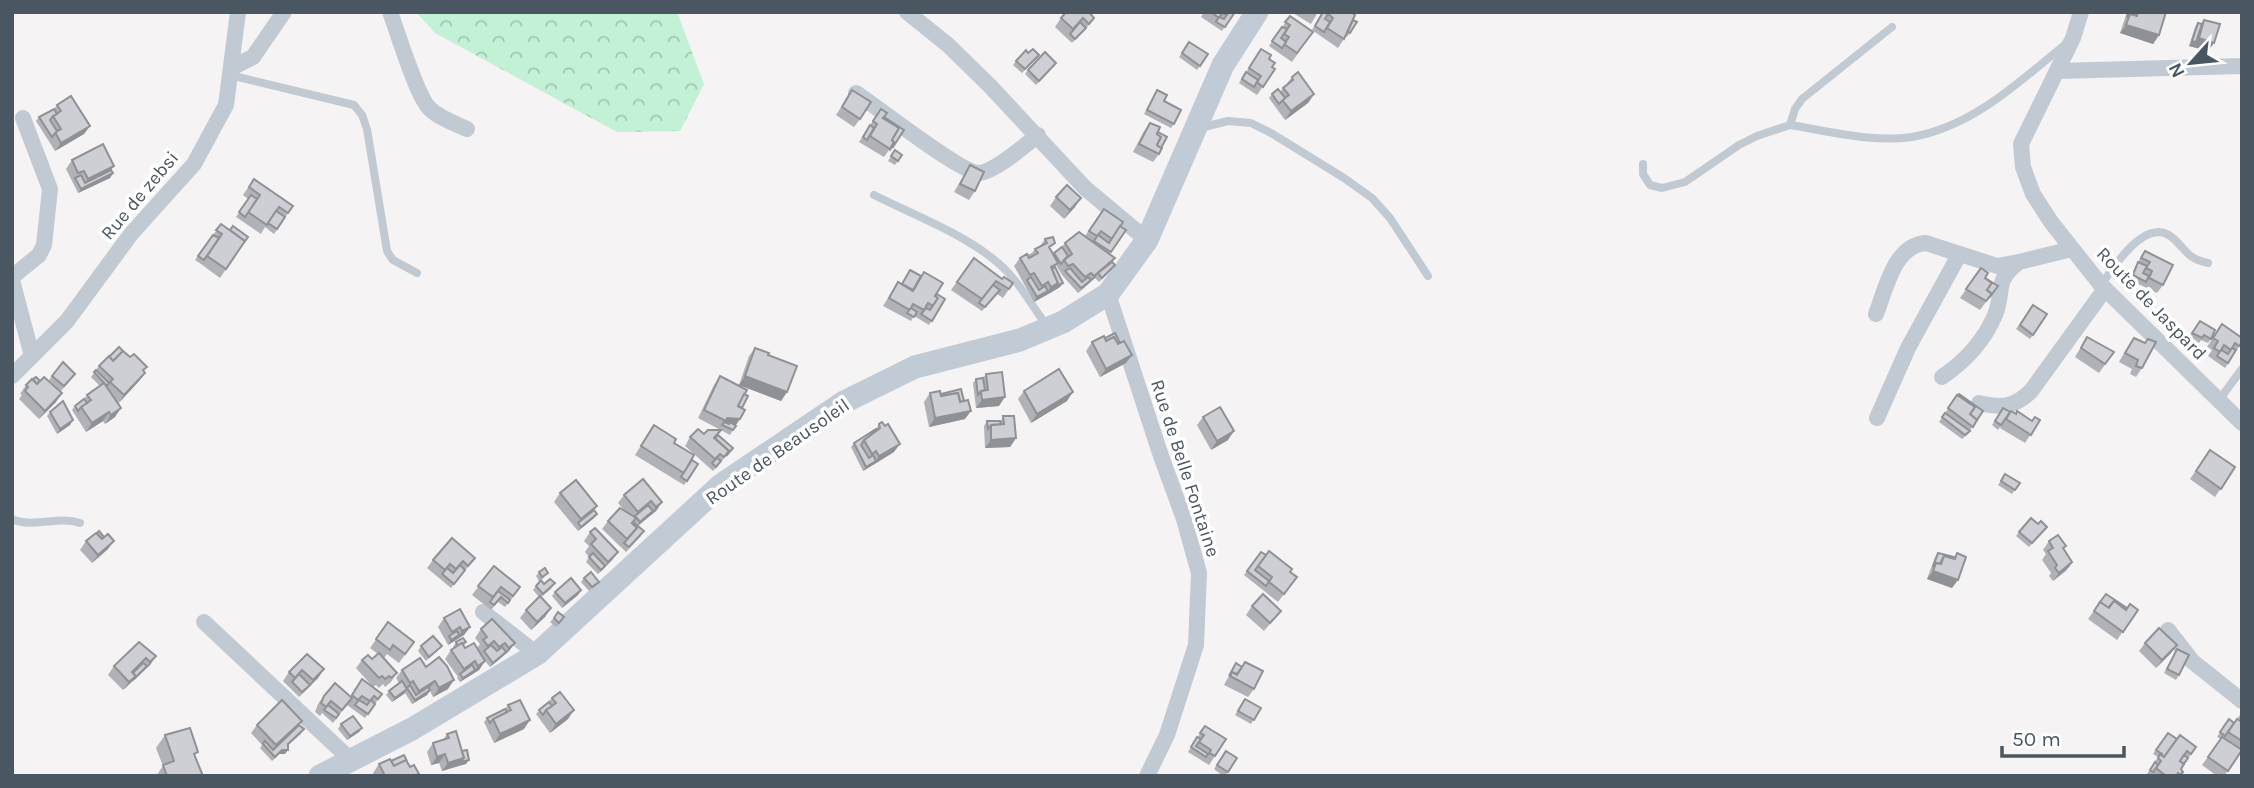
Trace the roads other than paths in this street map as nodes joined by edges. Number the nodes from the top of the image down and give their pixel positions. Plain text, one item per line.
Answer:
1 (238, 12) edge
2 (284, 12) edge
3 (390, 12) edge
4 (907, 12) edge
5 (1257, 12) edge
6 (2081, 12) edge
7 (1892, 27) dead end
8 (2073, 38) junction
9 (2242, 66) edge
10 (231, 71) junction
11 (2058, 71) junction
12 (856, 93) edge
13 (23, 118) dead end
14 (1790, 125) junction
15 (467, 129) dead end
16 (1193, 130) junction
17 (1038, 135) junction
18 (1643, 163) dead end
19 (873, 195) dead end
20 (1147, 240) junction
21 (2072, 249) junction
22 (1959, 255) junction
23 (2019, 262) junction
24 (2208, 263) dead end
25 (417, 273) dead end
26 (1428, 276) dead end
27 (12, 279) edge
28 (2103, 287) junction
29 (1108, 294) junction
30 (1876, 314) dead end
31 (1048, 328) junction
32 (32, 356) junction
33 (2242, 369) edge
34 (12, 376) edge
35 (1942, 377) dead end
36 (2218, 402) junction
37 (1979, 403) dead end
38 (1877, 418) dead end
39 (2242, 423) edge
40 (12, 519) edge
41 (80, 523) dead end
42 (483, 612) dead end
43 (204, 622) dead end
44 (2168, 630) dead end
45 (537, 654) junction
46 (2242, 701) edge
47 (351, 760) junction
48 (320, 776) edge
49 (1147, 776) edge

1 - 10 street, Rue de zebsi
2 - 10 street
3 - 15 street
4 - 17 street
5 - 16 street, Route de Beausoleil
6 - 8 street, Route de Jaspard
7 - 14 lane
8 - 11 street, Route de Jaspard
8 - 14 lane
9 - 11 street
10 - 25 lane
10 - 32 street, Rue de zebsi
11 - 21 street, Route de Jaspard
12 - 17 street
13 - 27 street
14 - 18 lane
16 - 20 street, Route de Beausoleil
16 - 26 lane
17 - 20 street
19 - 31 lane
20 - 29 street, Route de Beausoleil
21 - 23 street
21 - 28 street, Route de Jaspard
22 - 23 street
22 - 30 street
22 - 38 street
23 - 35 street
24 - 28 lane
27 - 32 street
28 - 36 street, Route de Jaspard
28 - 37 street
29 - 31 street, Route de Beausoleil
29 - 49 street, Rue de Belle Fontaine
31 - 45 street, Route de Beausoleil
32 - 34 street, Rue de zebsi
33 - 36 lane
36 - 39 street, Route de Jaspard
40 - 41 lane
42 - 45 street
43 - 47 street
44 - 46 street
45 - 47 street, Route de Beausoleil
47 - 48 street, Route de Beausoleil

